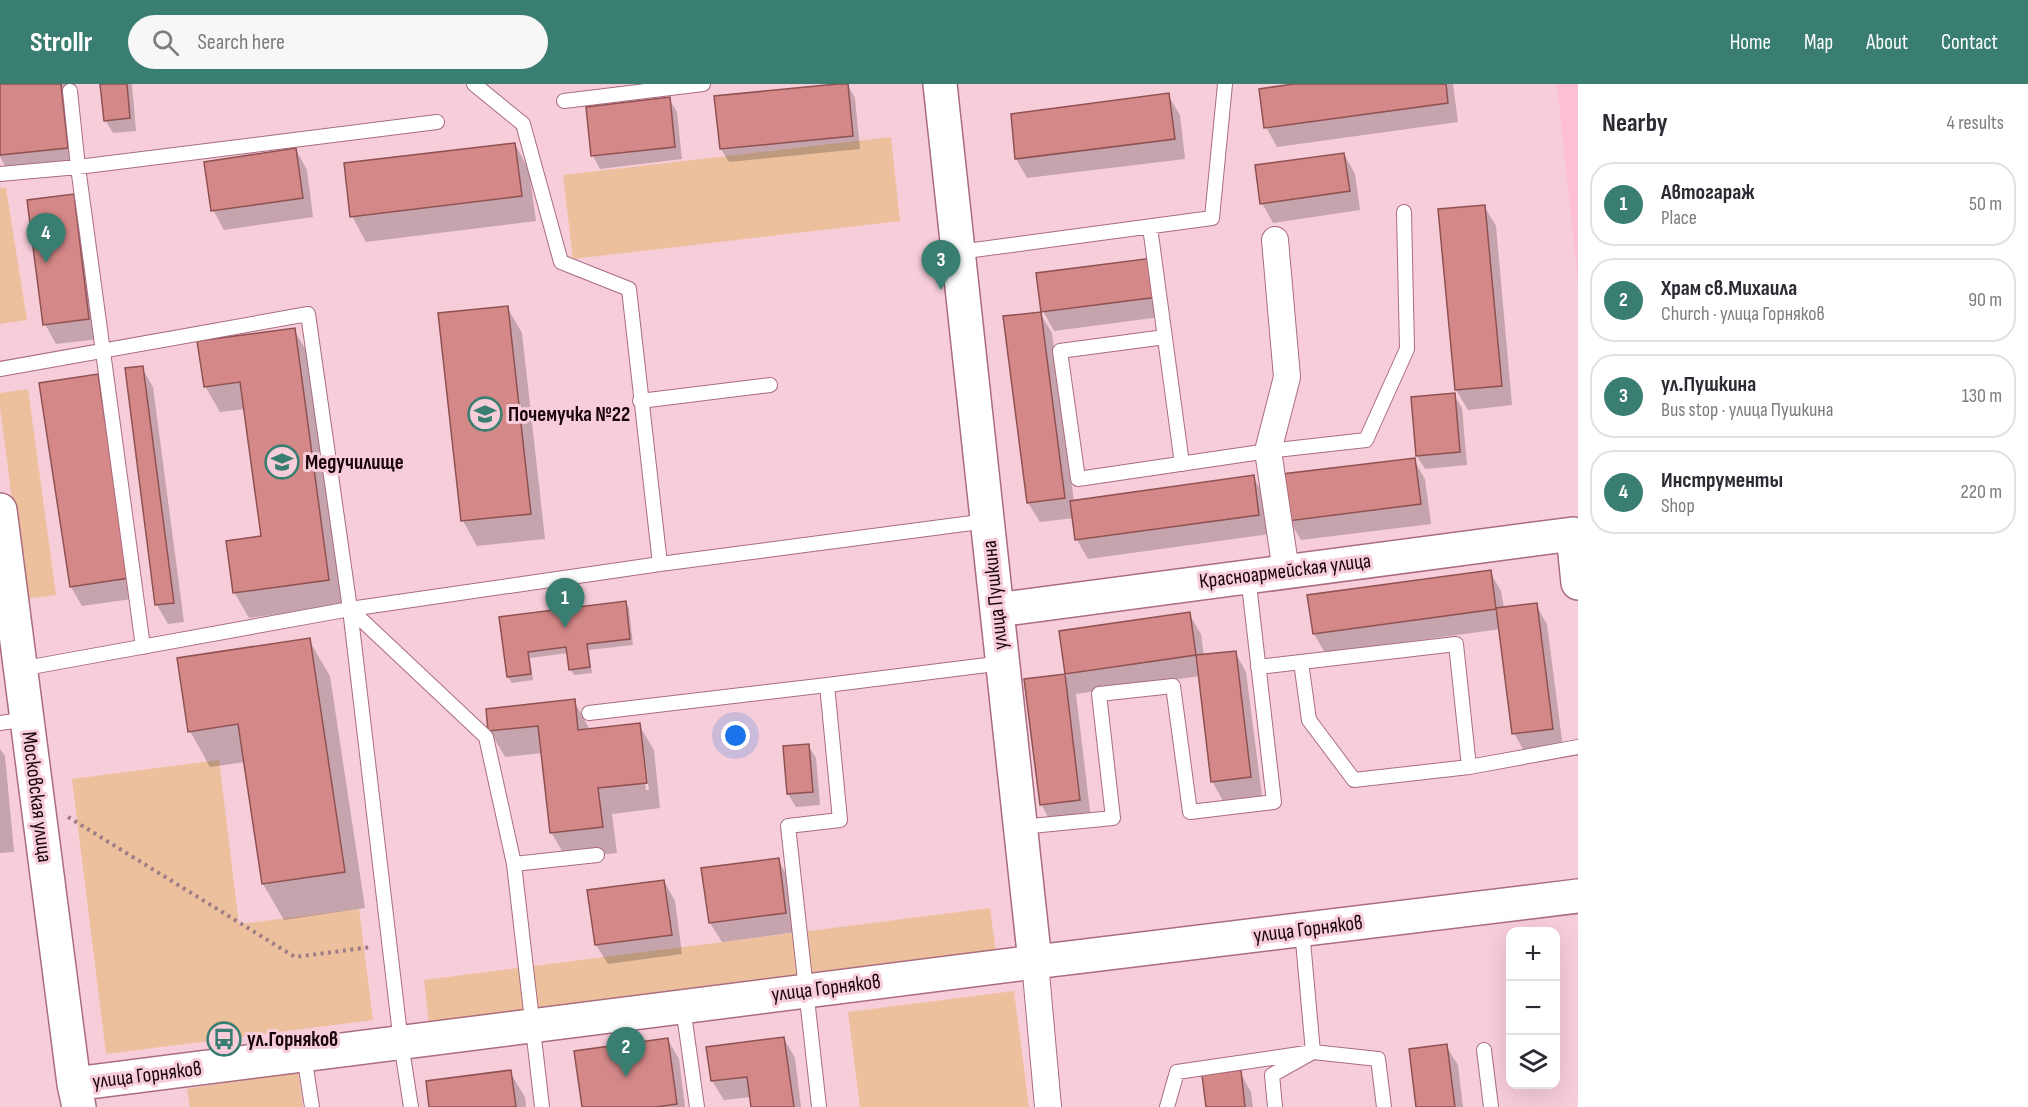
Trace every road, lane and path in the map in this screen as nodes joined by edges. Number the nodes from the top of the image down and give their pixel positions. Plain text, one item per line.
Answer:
1 (474, 84) edge
2 (703, 84) edge
3 (940, 84) edge
4 (1225, 84) edge
5 (70, 91) dead end
6 (564, 101) dead end
7 (437, 122) dead end
8 (78, 167) junction
9 (0, 174) edge
10 (1404, 212) dead end
11 (1150, 227) junction
12 (1275, 240) dead end
13 (959, 252) junction
14 (1165, 337) junction
15 (102, 350) junction
16 (0, 369) edge
17 (770, 385) dead end
18 (640, 401) junction
19 (1268, 451) junction
20 (1182, 464) junction
21 (0, 510) edge
22 (987, 521) junction
23 (1575, 534) edge
24 (660, 564) junction
25 (1286, 571) junction
26 (1248, 576) junction
27 (1578, 583) edge
28 (350, 609) junction
29 (997, 610) junction
30 (143, 647) junction
31 (1301, 662) junction
32 (1003, 663) junction
33 (1258, 667) junction
34 (20, 669) junction
35 (827, 685) junction
36 (589, 713) dead end
37 (13, 721) edge
38 (1578, 747) edge
39 (1469, 767) junction
40 (37, 797) junction
41 (1020, 827) junction
42 (597, 855) dead end
43 (514, 864) junction
44 (1578, 896) edge
45 (1302, 929) junction
46 (390, 945) junction
47 (1035, 962) junction
48 (806, 991) junction
49 (683, 1007) junction
50 (532, 1026) junction
51 (401, 1043) junction
52 (1484, 1050) dead end
53 (1313, 1052) junction
54 (304, 1055) junction
55 (74, 1099) edge
56 (312, 1107) edge
57 (411, 1107) edge
58 (542, 1107) edge
59 (697, 1107) edge
60 (819, 1107) edge
61 (1048, 1107) edge
62 (1167, 1107) edge
63 (1275, 1107) edge
64 (1384, 1107) edge
65 (1491, 1107) edge

1 - 18 lane
2 - 6 lane
3 - 13 street, улица Пушкина
4 - 11 lane
5 - 8 lane
7 - 8 lane
8 - 9 lane
8 - 15 lane
10 - 19 lane
11 - 13 lane
11 - 14 lane
12 - 19 street
13 - 22 street, улица Пушкина
14 - 20 lane
14 - 20 lane
15 - 16 lane
15 - 28 lane
15 - 30 lane
17 - 18 lane
18 - 24 lane
19 - 20 lane
19 - 25 street
21 - 34 street, Московская улица
22 - 24 lane
22 - 29 street, улица Пушкина
23 - 25 street, Красноармейская улица
23 - 27 street
24 - 28 lane
25 - 26 street, Красноармейская улица
26 - 29 street, Красноармейская улица
26 - 33 lane
28 - 30 lane
28 - 43 lane
28 - 46 lane
29 - 32 street, улица Пушкина
30 - 34 lane
31 - 33 lane
31 - 39 lane
31 - 39 lane
32 - 35 lane
32 - 41 street, улица Пушкина
33 - 41 lane
34 - 37 street, Московская улица
35 - 36 lane
35 - 48 lane
37 - 40 street, Московская улица
38 - 39 lane
40 - 46 path
40 - 55 street, Московская улица
41 - 47 street, улица Пушкина
42 - 43 lane
43 - 50 lane
44 - 45 street, улица Горняков
45 - 47 street, улица Горняков
45 - 53 lane
46 - 51 lane
47 - 48 street, улица Горняков
47 - 61 street, улица Пушкина
48 - 49 street, улица Горняков
48 - 60 lane
49 - 50 street, улица Горняков
49 - 59 lane
50 - 51 street, улица Горняков
50 - 58 lane
51 - 54 street, улица Горняков
51 - 57 lane
52 - 65 lane
53 - 62 lane
53 - 63 lane
53 - 64 lane
54 - 55 street, улица Горняков
54 - 56 lane

